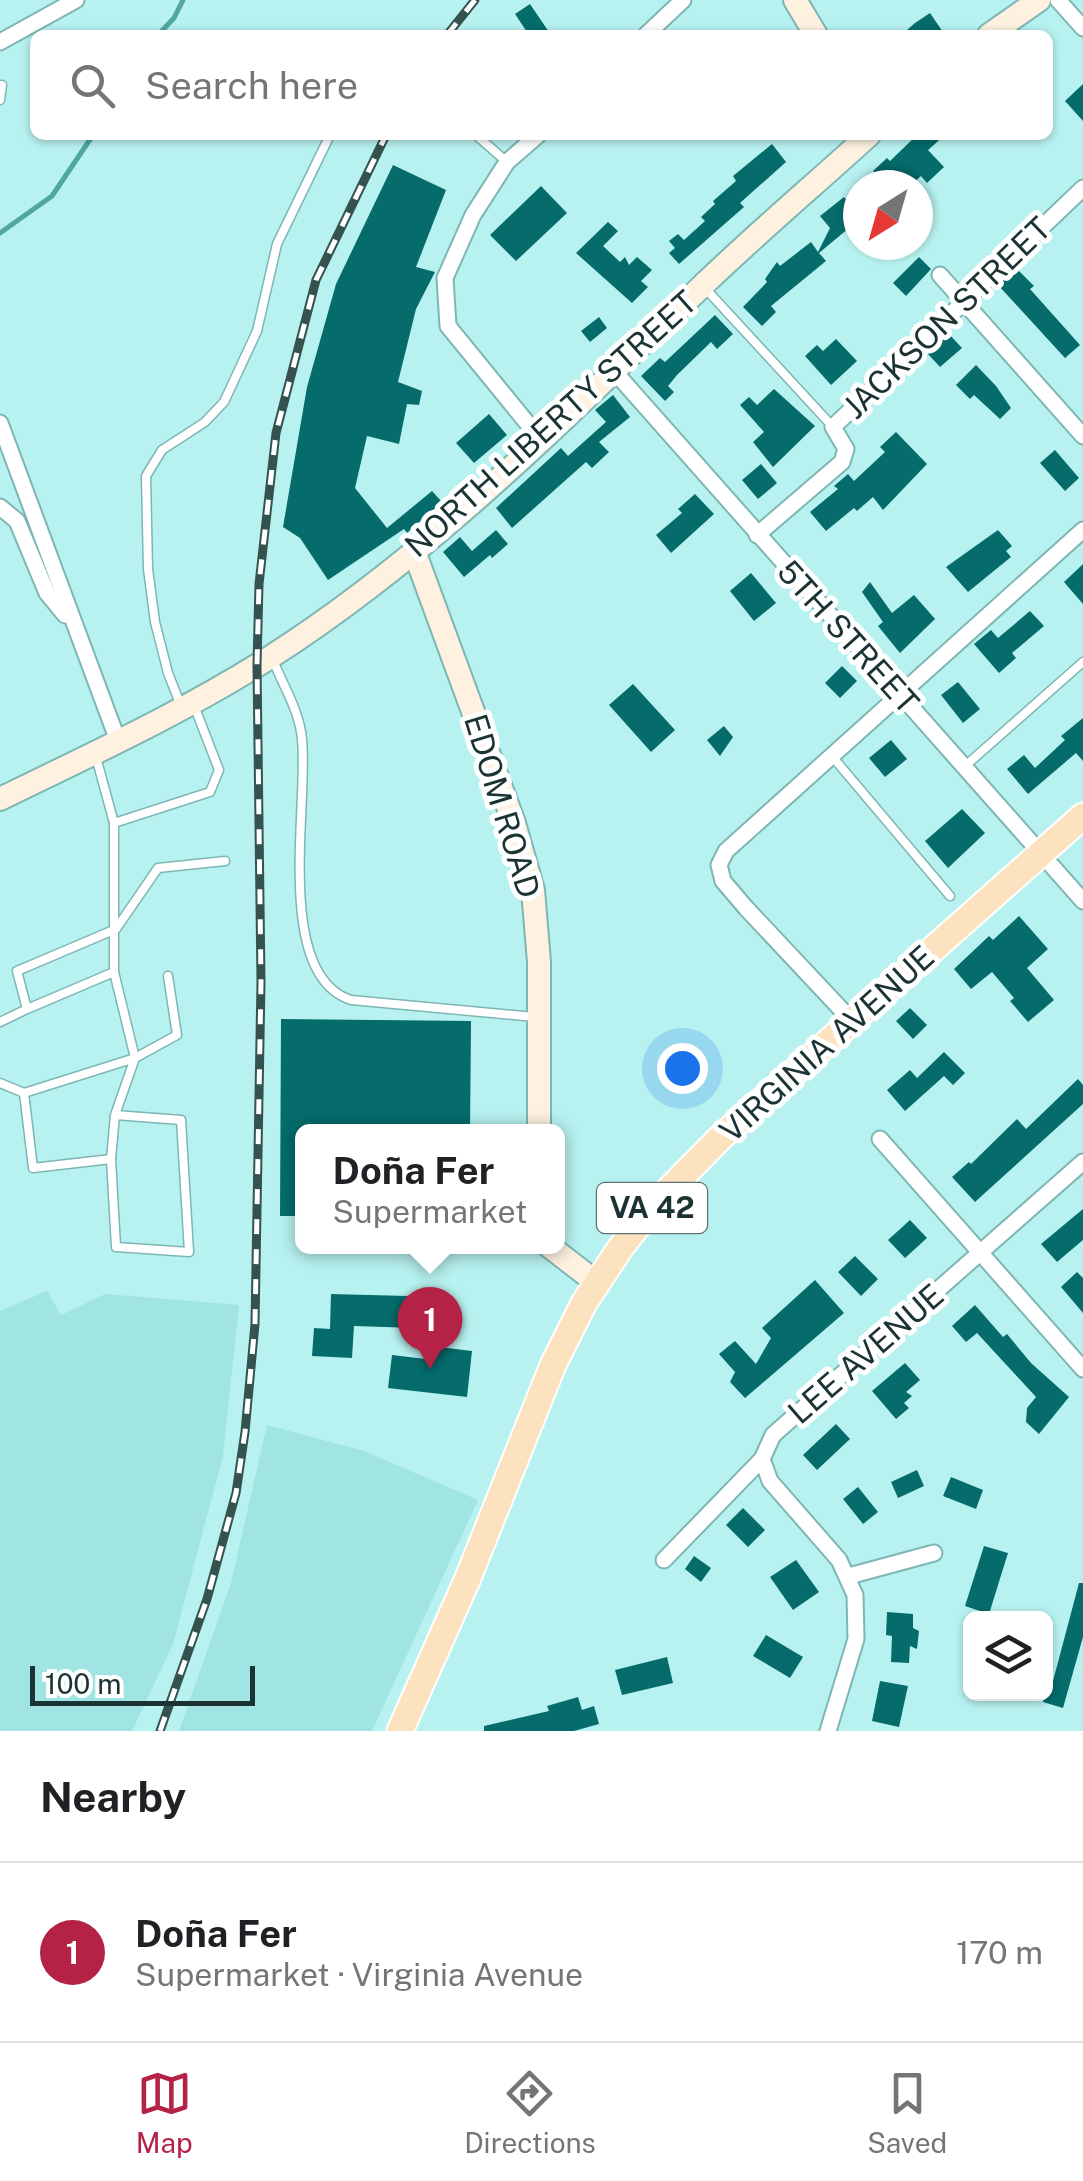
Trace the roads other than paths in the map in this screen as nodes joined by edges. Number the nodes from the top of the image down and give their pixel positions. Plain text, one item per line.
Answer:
1 (76, 0) edge
2 (683, 0) edge
3 (795, 0) edge
4 (1039, 0) edge
5 (1058, 0) edge
6 (1083, 28) edge
7 (651, 30) edge
8 (813, 30) edge
9 (996, 30) edge
10 (0, 42) edge
11 (2, 85) edge
12 (0, 100) edge
13 (328, 140) edge
14 (482, 140) edge
15 (532, 140) edge
16 (863, 140) edge
17 (508, 162) junction
18 (1083, 188) edge
19 (940, 275) dead end
20 (702, 286) junction
21 (963, 304) junction
22 (614, 371) junction
23 (0, 423) edge
24 (833, 428) junction
25 (1083, 436) edge
26 (541, 440) junction
27 (0, 507) edge
28 (1083, 530) edge
29 (757, 535) junction
30 (414, 551) junction
31 (74, 626) junction
32 (272, 656) junction
33 (1083, 662) edge
34 (899, 693) junction
35 (188, 707) junction
36 (118, 741) junction
37 (94, 752) junction
38 (830, 754) junction
39 (964, 767) junction
40 (0, 798) edge
41 (1083, 816) edge
42 (114, 824) junction
43 (1040, 854) junction
44 (225, 861) dead end
45 (950, 896) dead end
46 (1083, 901) edge
47 (116, 930) junction
48 (114, 972) junction
49 (168, 976) dead end
50 (27, 1008) junction
51 (539, 1018) junction
52 (0, 1022) edge
53 (852, 1022) junction
54 (135, 1058) junction
55 (0, 1083) edge
56 (24, 1093) junction
57 (115, 1115) junction
58 (538, 1124) edge
59 (880, 1138) dead end
60 (110, 1158) junction
61 (1083, 1162) edge
62 (980, 1252) junction
63 (559, 1254) edge
64 (597, 1283) junction
65 (1083, 1369) edge
66 (762, 1459) junction
67 (934, 1553) dead end
68 (664, 1560) dead end
69 (848, 1576) junction
70 (400, 1731) edge
71 (828, 1731) edge

1 - 10 street
2 - 7 street
3 - 8 street
4 - 9 street
5 - 6 street
11 - 12 lane
13 - 35 lane
14 - 17 lane
15 - 17 street
16 - 20 street, NORTH LIBERTY STREET
17 - 26 street
18 - 21 street, JACKSON STREET
19 - 21 street
20 - 22 street, NORTH LIBERTY STREET
20 - 24 lane
21 - 24 street, JACKSON STREET
21 - 25 street
22 - 26 street, NORTH LIBERTY STREET
22 - 29 street, 5TH STREET
23 - 31 street
24 - 29 street, JACKSON STREET
26 - 30 street, NORTH LIBERTY STREET
27 - 31 street
28 - 34 street
29 - 34 street, 5TH STREET
30 - 32 street, NORTH LIBERTY STREET
30 - 51 street, EDOM ROAD
31 - 36 street
32 - 35 street, NORTH LIBERTY STREET
32 - 51 lane
33 - 39 lane
34 - 38 street
34 - 39 street, 5TH STREET
35 - 36 street, NORTH LIBERTY STREET
35 - 42 lane
36 - 37 street, NORTH LIBERTY STREET
37 - 40 street, NORTH LIBERTY STREET
37 - 42 lane
38 - 45 lane
38 - 53 street
39 - 43 street, 5TH STREET
41 - 43 main road, VIRGINIA AVENUE / VA 42
42 - 47 lane
43 - 46 street, 5TH STREET
43 - 53 main road, VIRGINIA AVENUE / VA 42
44 - 47 lane
47 - 48 lane
47 - 50 lane
48 - 50 lane
48 - 54 lane
49 - 54 lane
50 - 52 lane
51 - 58 street, EDOM ROAD
53 - 64 main road, VIRGINIA AVENUE / VA 42
54 - 56 lane
54 - 57 lane
55 - 56 lane
56 - 60 lane
57 - 60 lane
57 - 60 lane
59 - 62 street
61 - 62 street, LEE AVENUE
62 - 65 street
62 - 66 street, LEE AVENUE
63 - 64 street
64 - 70 main road, VIRGINIA AVENUE / VA 42
66 - 68 street, LEE AVENUE
66 - 69 street
67 - 69 street
69 - 71 street

